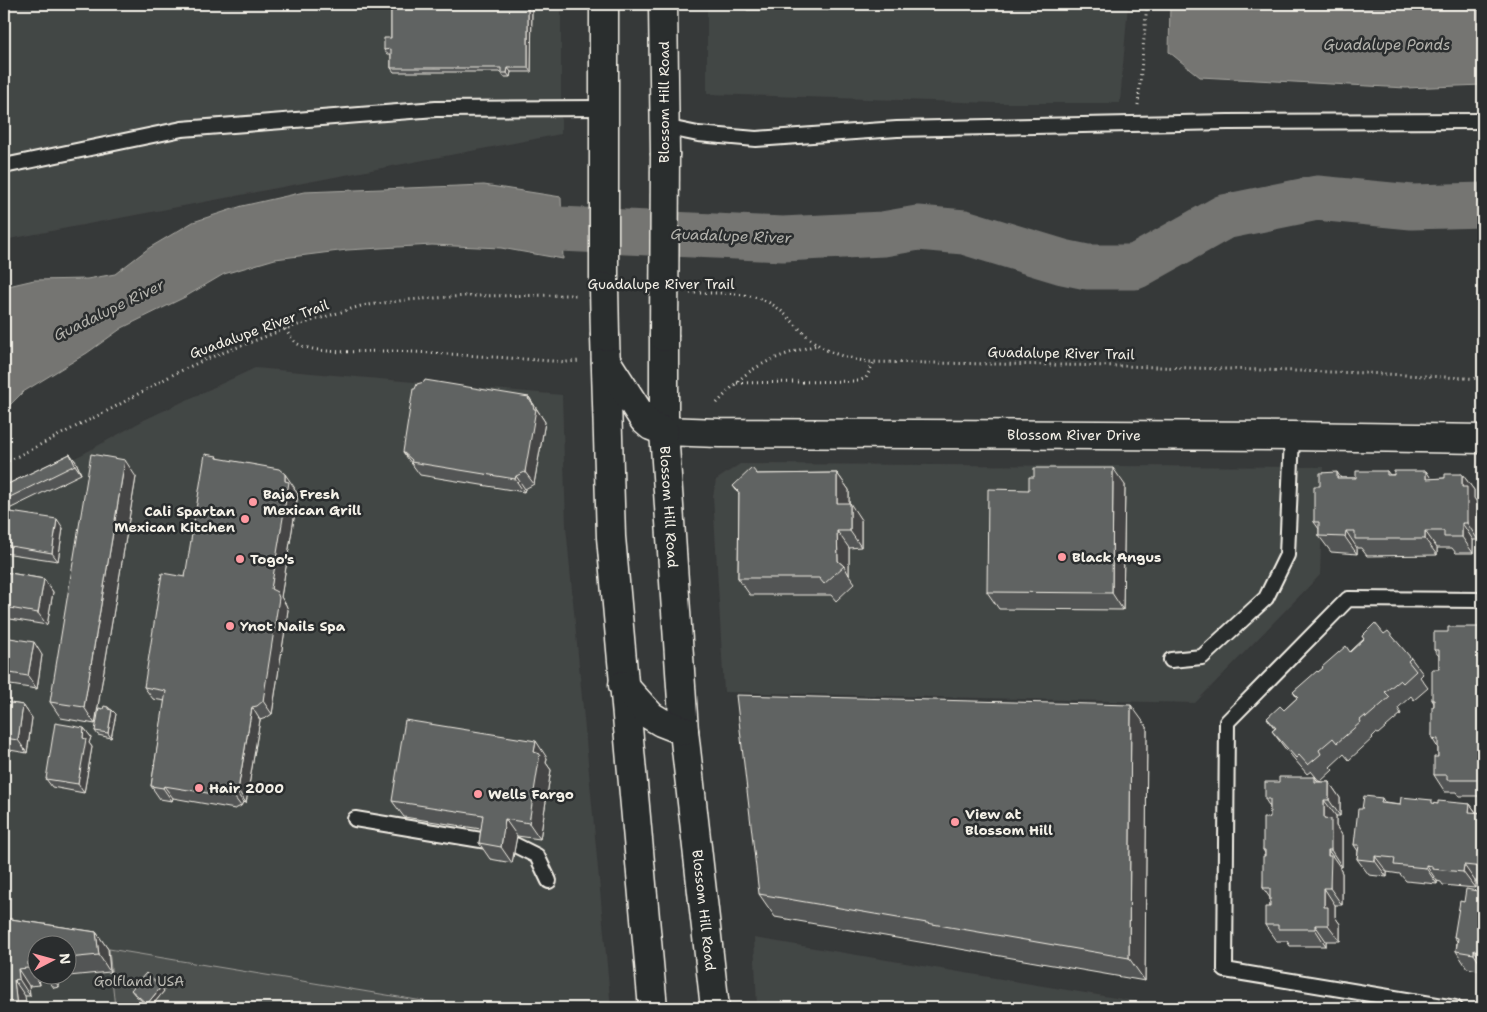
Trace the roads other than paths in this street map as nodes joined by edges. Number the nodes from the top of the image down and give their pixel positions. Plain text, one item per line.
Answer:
1 (604, 4) edge
2 (663, 4) edge
3 (605, 108) junction
4 (1483, 121) edge
5 (664, 140) junction
6 (4, 166) edge
7 (605, 348) junction
8 (664, 431) junction
9 (1292, 436) junction
10 (1483, 440) edge
11 (1483, 600) edge
12 (1171, 660) dead end
13 (623, 685) junction
14 (684, 731) junction
15 (355, 819) dead end
16 (493, 842) edge
17 (516, 845) edge
18 (549, 881) dead end
19 (653, 1008) edge
20 (715, 1008) edge
21 (1455, 1008) edge

1 - 3 main road
2 - 5 main road, Blossom Hill Road
3 - 6 lane
3 - 7 main road, bridge
4 - 5 lane
5 - 8 main road, Blossom Hill Road, bridge
7 - 8 main road
7 - 13 main road
8 - 9 main road, Blossom River Drive
8 - 14 main road, Blossom Hill Road
9 - 10 main road, Blossom River Drive
9 - 12 lane
11 - 21 lane
13 - 14 main road
13 - 19 main road
14 - 20 main road, Blossom Hill Road
15 - 16 lane
17 - 18 lane

